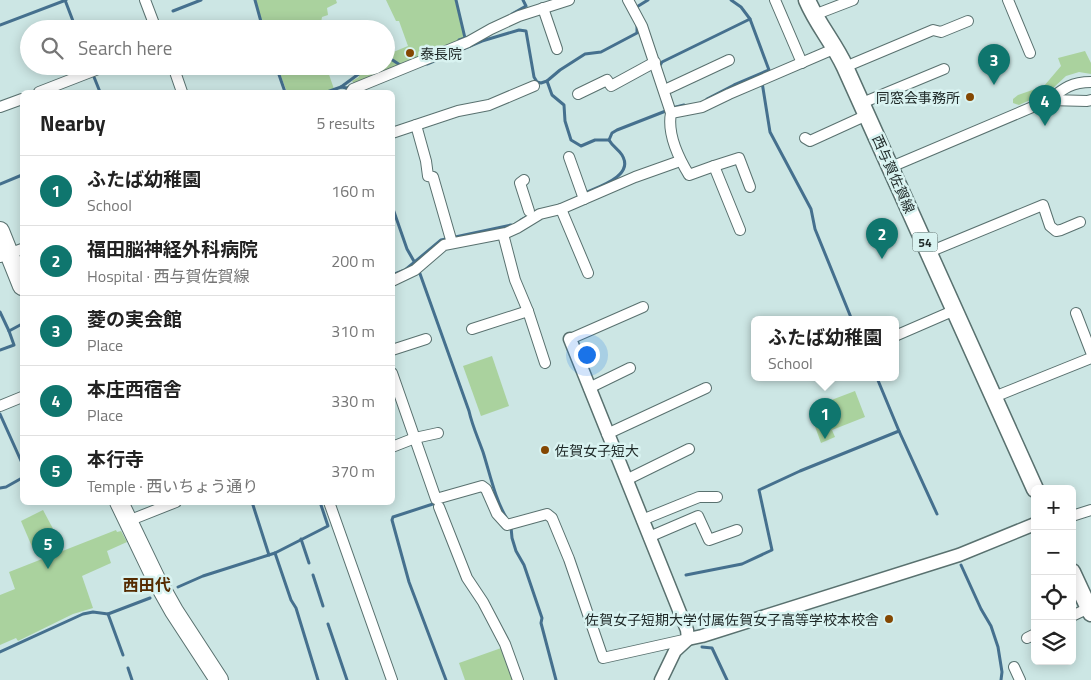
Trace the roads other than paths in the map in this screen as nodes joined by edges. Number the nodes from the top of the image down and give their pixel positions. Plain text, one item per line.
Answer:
1 (145, 0) edge
2 (569, 0) edge
3 (775, 0) edge
4 (807, 0) edge
5 (852, 0) edge
6 (1008, 0) edge
7 (632, 6) edge
8 (543, 8) junction
9 (814, 16) junction
10 (153, 20) edge
11 (968, 21) dead end
12 (836, 48) junction
13 (557, 49) dead end
14 (1030, 53) dead end
15 (729, 60) dead end
16 (655, 62) junction
17 (802, 63) junction
18 (845, 67) junction
19 (944, 69) dead end
20 (395, 72) edge
21 (83, 75) edge
22 (175, 75) edge
23 (387, 75) edge
24 (1091, 82) edge
25 (534, 86) dead end
26 (668, 88) dead end
27 (44, 90) edge
28 (181, 90) edge
29 (352, 90) edge
30 (578, 94) dead end
31 (20, 100) edge
32 (1049, 100) junction
33 (1091, 100) edge
34 (0, 107) edge
35 (864, 109) junction
36 (670, 110) junction
37 (416, 125) junction
38 (395, 132) edge
39 (805, 138) dead end
40 (569, 157) dead end
41 (680, 161) junction
42 (714, 166) junction
43 (890, 167) junction
44 (524, 180) dead end
45 (750, 186) dead end
46 (583, 195) junction
47 (561, 209) junction
48 (529, 212) dead end
49 (1080, 222) dead end
50 (740, 230) dead end
51 (0, 231) edge
52 (503, 234) junction
53 (451, 239) junction
54 (929, 252) junction
55 (11, 253) edge
56 (588, 273) dead end
57 (395, 279) edge
58 (20, 280) edge
59 (643, 307) dead end
60 (955, 310) junction
61 (528, 311) junction
62 (1076, 313) dead end
63 (472, 329) dead end
64 (899, 334) edge
65 (426, 339) dead end
66 (570, 339) joint
67 (395, 349) edge
68 (1091, 352) edge
69 (1091, 358) edge
70 (545, 363) dead end
71 (630, 368) dead end
72 (395, 381) edge
73 (589, 388) junction
74 (706, 388) dead end
75 (994, 397) junction
76 (20, 398) edge
77 (0, 406) edge
78 (438, 433) dead end
79 (608, 434) junction
80 (415, 438) junction
81 (395, 446) edge
82 (689, 449) dead end
83 (626, 480) junction
84 (1033, 485) edge
85 (717, 497) dead end
86 (120, 505) edge
87 (168, 505) edge
88 (330, 505) edge
89 (439, 507) dead end
90 (1091, 510) edge
91 (1076, 515) edge
92 (642, 520) junction
93 (128, 521) junction
94 (1031, 526) edge
95 (736, 530) dead end
96 (649, 537) junction
97 (1073, 575) edge
98 (1090, 610) edge
99 (1076, 615) edge
100 (688, 638) junction
101 (1014, 666) dead end
102 (218, 680) edge
103 (392, 680) edge
104 (518, 680) edge
105 (661, 680) edge
106 (1020, 680) edge

1 - 10 street
2 - 8 street
3 - 17 street
4 - 9 main road, 西与賀佐賀線 / 54
5 - 9 street
6 - 14 street
7 - 16 street
8 - 13 street
8 - 20 street
9 - 12 main road, 西与賀佐賀線 / 54
11 - 18 street
12 - 17 street
12 - 18 main road, 西与賀佐賀線 / 54
15 - 26 street
16 - 30 street
16 - 36 street
17 - 36 street
18 - 35 main road, 西与賀佐賀線 / 54
19 - 35 street
21 - 27 street
22 - 28 street
23 - 29 street
24 - 32 street
25 - 37 street
31 - 34 street
32 - 33 street
32 - 43 street
35 - 39 street
35 - 43 main road, 西与賀佐賀線 / 54
36 - 41 street
37 - 38 street
37 - 53 street
40 - 46 street
41 - 42 street
41 - 46 street
42 - 45 street
42 - 50 street
43 - 54 main road, 西与賀佐賀線 / 54
44 - 48 street
46 - 47 street
47 - 52 street
47 - 56 street
49 - 54 street
51 - 55 highway
52 - 53 street
52 - 61 street
53 - 57 street
54 - 60 main road, 西与賀佐賀線 / 54
55 - 58 highway
59 - 66 street
60 - 64 street
60 - 75 main road, 西与賀佐賀線 / 54
61 - 63 street
61 - 70 street
62 - 68 street
65 - 67 street
66 - 73 street
69 - 75 street
71 - 73 street
72 - 80 street
73 - 79 street
74 - 79 street
75 - 84 main road, 西与賀佐賀線 / 54
76 - 77 street
78 - 80 street
79 - 83 street
80 - 81 street
80 - 100 street
82 - 83 street
83 - 92 street
85 - 92 street
86 - 93 highway
87 - 93 street
88 - 103 street
89 - 104 street
90 - 91 street
92 - 96 street
93 - 102 highway
94 - 100 street
95 - 96 street
96 - 100 street
97 - 98 main road
98 - 99 street
100 - 105 street
101 - 106 street

